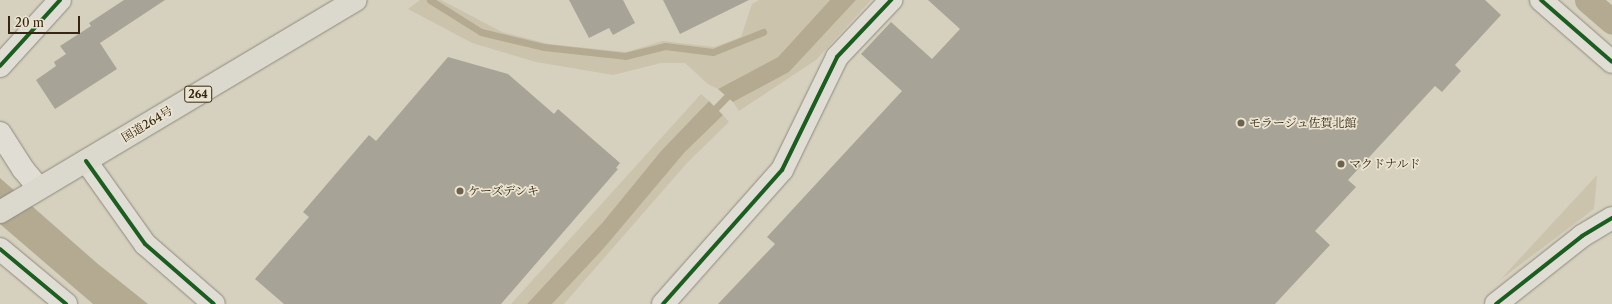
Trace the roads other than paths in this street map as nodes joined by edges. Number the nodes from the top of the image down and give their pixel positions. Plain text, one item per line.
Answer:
1 (60, 0) edge
2 (356, 0) edge
3 (891, 0) edge
4 (1540, 0) edge
5 (1612, 62) edge
6 (0, 66) edge
7 (0, 133) edge
8 (86, 161) junction
9 (38, 187) junction
10 (0, 212) edge
11 (1612, 218) edge
12 (0, 249) edge
13 (66, 304) edge
14 (214, 304) edge
15 (663, 304) edge
16 (1496, 304) edge

1 - 6 street
2 - 8 highway, 国道264号 / 264
3 - 15 street
4 - 5 street
7 - 9 street
8 - 9 highway, 国道264号 / 264
8 - 14 street
9 - 10 highway, 国道264号 / 264
11 - 16 street
12 - 13 street

